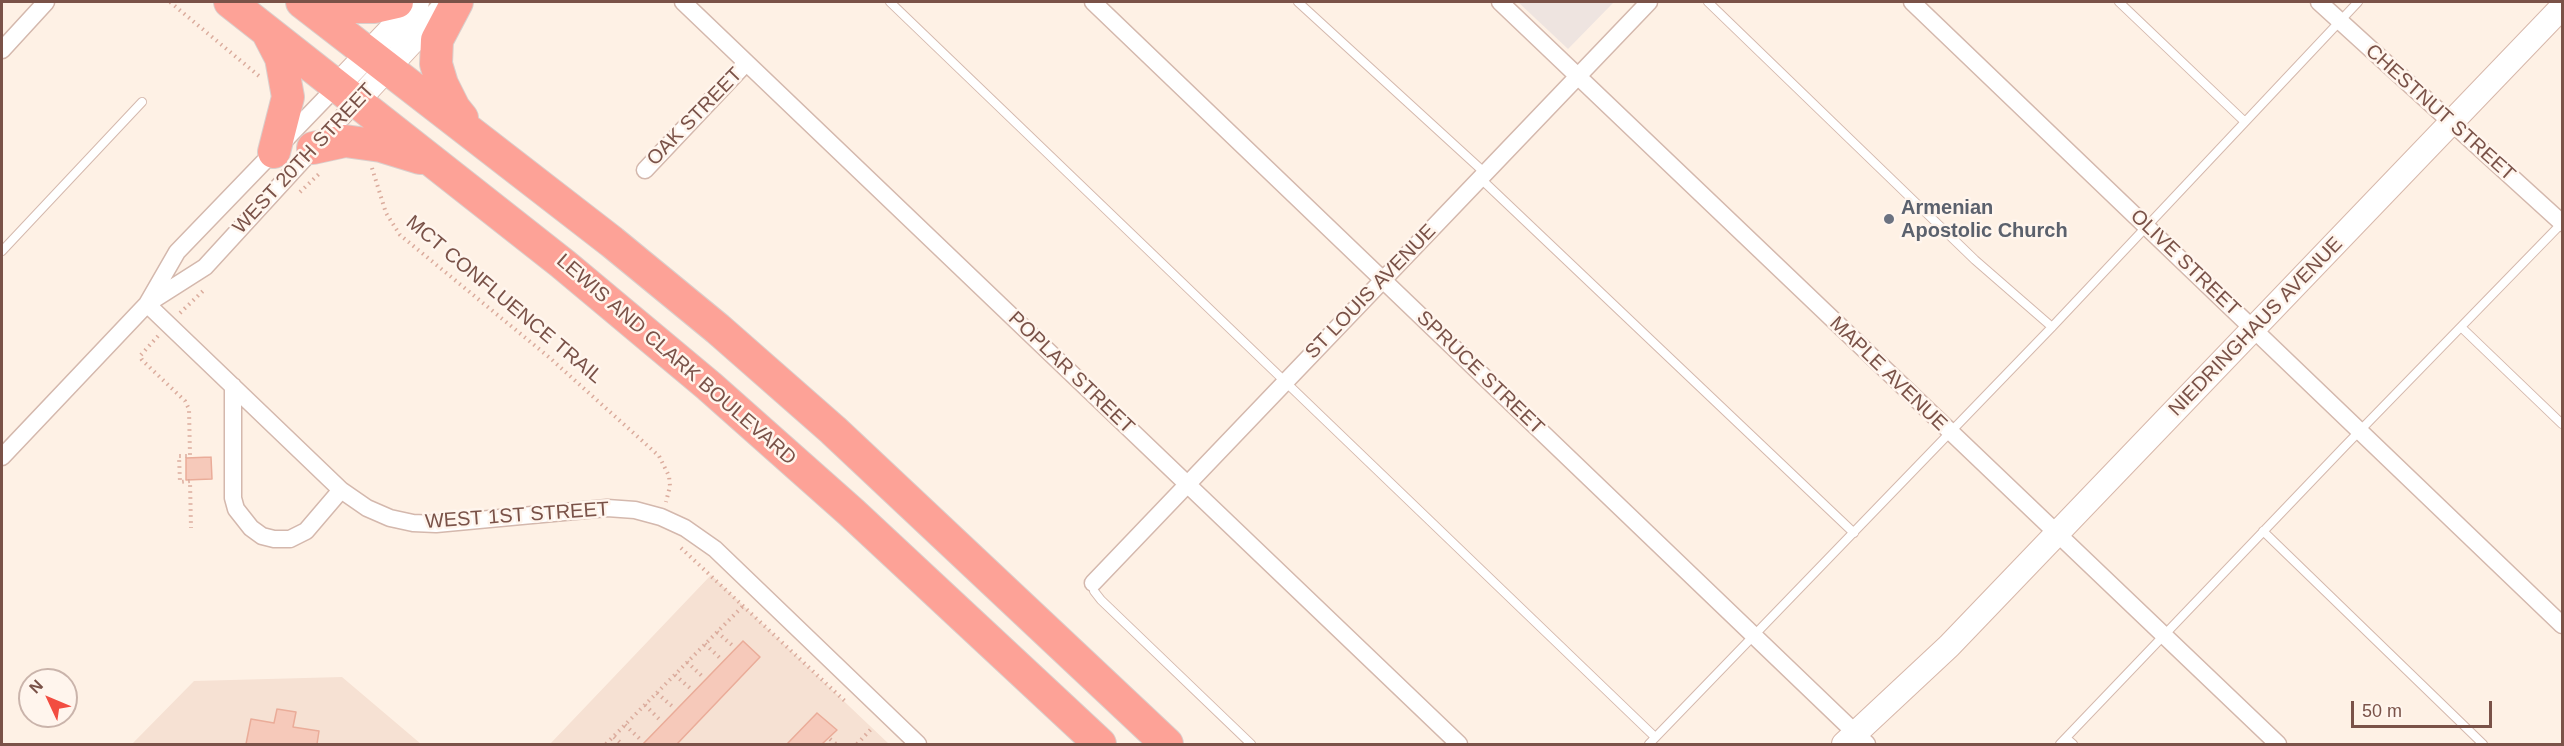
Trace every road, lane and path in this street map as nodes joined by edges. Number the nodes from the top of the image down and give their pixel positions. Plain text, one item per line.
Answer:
1 (46, 2) edge
2 (170, 2) edge
3 (230, 2) edge
4 (302, 2) edge
5 (320, 2) edge
6 (398, 2) edge
7 (417, 2) edge
8 (450, 2) edge
9 (457, 2) edge
10 (682, 2) edge
11 (890, 2) edge
12 (1093, 2) edge
13 (1298, 2) edge
14 (1500, 2) edge
15 (1649, 2) edge
16 (1708, 2) edge
17 (1912, 2) edge
18 (2119, 2) edge
19 (2319, 2) edge
20 (2358, 2) edge
21 (2562, 7) edge
22 (2340, 21) junction
23 (266, 29) junction
24 (2, 50) edge
25 (378, 60) junction
26 (746, 63) junction
27 (1578, 76) junction
28 (348, 92) junction
29 (288, 97) junction
30 (142, 102) dead end
31 (2245, 122) junction
32 (2451, 123) junction
33 (476, 135) junction
34 (359, 143) junction
35 (274, 152) junction
36 (321, 158) junction
37 (645, 170) dead end
38 (448, 171) junction
39 (1483, 175) junction
40 (298, 194) dead end
41 (2562, 223) edge
42 (2147, 226) junction
43 (2, 251) edge
44 (1383, 280) junction
45 (209, 284) dead end
46 (147, 304) junction
47 (169, 325) junction
48 (2052, 327) junction
49 (2461, 327) junction
50 (2254, 329) junction
51 (1284, 382) junction
52 (232, 387) junction
53 (2562, 424) edge
54 (2360, 430) junction
55 (1949, 432) junction
56 (4, 448) edge
57 (1187, 484) junction
58 (341, 490) junction
59 (661, 517) junction
60 (191, 528) dead end
61 (2263, 531) junction
62 (1854, 533) junction
63 (2057, 535) junction
64 (679, 547) dead end
65 (1093, 583) joint
66 (744, 605) junction
67 (2562, 625) edge
68 (717, 632) junction
69 (2163, 636) junction
70 (1755, 637) junction
71 (705, 644) junction
72 (733, 646) dead end
73 (721, 659) dead end
74 (687, 662) junction
75 (675, 675) junction
76 (703, 677) dead end
77 (691, 689) dead end
78 (657, 693) junction
79 (645, 705) junction
80 (673, 707) dead end
81 (856, 711) dead end
82 (864, 719) dead end
83 (660, 720) dead end
84 (625, 725) junction
85 (873, 727) junction
86 (879, 733) dead end
87 (614, 737) junction
88 (1656, 737) junction
89 (830, 739) dead end
90 (641, 740) dead end
91 (1860, 742) edge
92 (2066, 742) edge
93 (606, 744) edge
94 (622, 744) edge
95 (836, 744) edge
96 (856, 744) edge
97 (918, 744) edge
98 (1100, 744) edge
99 (1167, 744) edge
100 (1251, 744) edge
101 (1459, 744) edge
102 (1649, 744) edge
103 (2278, 744) edge
104 (2483, 744) edge

1 - 24 street
2 - 29 path
3 - 23 highway, LEWIS AND CLARK BOULEVARD
4 - 25 highway
5 - 6 highway
7 - 25 street, WEST 20TH STREET
8 - 25 street, WEST 20TH STREET
9 - 33 highway
10 - 26 street, POPLAR STREET
11 - 51 lane
12 - 44 street, SPRUCE STREET
13 - 39 lane
14 - 27 street, MAPLE AVENUE
15 - 27 street, ST LOUIS AVENUE
16 - 48 lane
17 - 42 street, OLIVE STREET
18 - 31 lane
19 - 22 street, CHESTNUT STREET
20 - 22 lane
21 - 32 street, NIEDRINGHAUS AVENUE
22 - 31 lane
22 - 32 street, CHESTNUT STREET
23 - 28 highway, LEWIS AND CLARK BOULEVARD
23 - 29 highway
25 - 28 street, WEST 20TH STREET
25 - 33 highway
26 - 37 street, OAK STREET
26 - 57 street, POPLAR STREET
27 - 39 street, ST LOUIS AVENUE
27 - 55 street, MAPLE AVENUE
28 - 35 street, WEST 20TH STREET
28 - 36 street, WEST 20TH STREET
28 - 38 highway, LEWIS AND CLARK BOULEVARD
29 - 35 highway
30 - 43 lane
31 - 42 lane
32 - 41 street, CHESTNUT STREET
32 - 50 street, NIEDRINGHAUS AVENUE
33 - 99 highway
34 - 36 highway
34 - 38 highway
34 - 59 path, MCT CONFLUENCE TRAIL
35 - 46 street, WEST 20TH STREET
36 - 40 path
36 - 46 street, WEST 20TH STREET
38 - 98 highway, LEWIS AND CLARK BOULEVARD
39 - 44 street, ST LOUIS AVENUE
39 - 62 lane
41 - 49 lane
42 - 48 lane
42 - 50 street, OLIVE STREET
44 - 51 street, ST LOUIS AVENUE
44 - 70 street, SPRUCE STREET
45 - 47 path
46 - 47 street, WEST 1ST STREET
46 - 56 street, WEST 20TH STREET
47 - 52 street, WEST 1ST STREET
47 - 60 path
48 - 55 lane
49 - 53 lane
49 - 54 lane
50 - 54 street, OLIVE STREET
50 - 63 street, NIEDRINGHAUS AVENUE
51 - 57 street, ST LOUIS AVENUE
51 - 88 lane
52 - 58 street, WEST 1ST STREET
52 - 58 street
54 - 61 lane
54 - 67 street, OLIVE STREET
55 - 62 lane
55 - 63 street, MAPLE AVENUE
57 - 65 street, ST LOUIS AVENUE
57 - 101 street, POPLAR STREET
58 - 59 street, WEST 1ST STREET
59 - 97 street, WEST 1ST STREET
61 - 69 lane
61 - 104 lane
62 - 70 lane
63 - 69 street, MAPLE AVENUE
63 - 91 street, NIEDRINGHAUS AVENUE
64 - 66 path
65 - 100 lane
66 - 68 path
66 - 81 path
68 - 71 path
68 - 72 path
69 - 92 lane
69 - 103 street, MAPLE AVENUE
70 - 88 lane
70 - 91 street, SPRUCE STREET
71 - 73 path
71 - 74 path
74 - 75 path
74 - 76 path
75 - 77 path
75 - 78 path
78 - 79 path
78 - 80 path
79 - 83 path
79 - 84 path
82 - 85 path
84 - 87 path
84 - 90 path
85 - 86 path
85 - 96 path
87 - 93 path
87 - 94 path
88 - 102 lane
89 - 95 path

